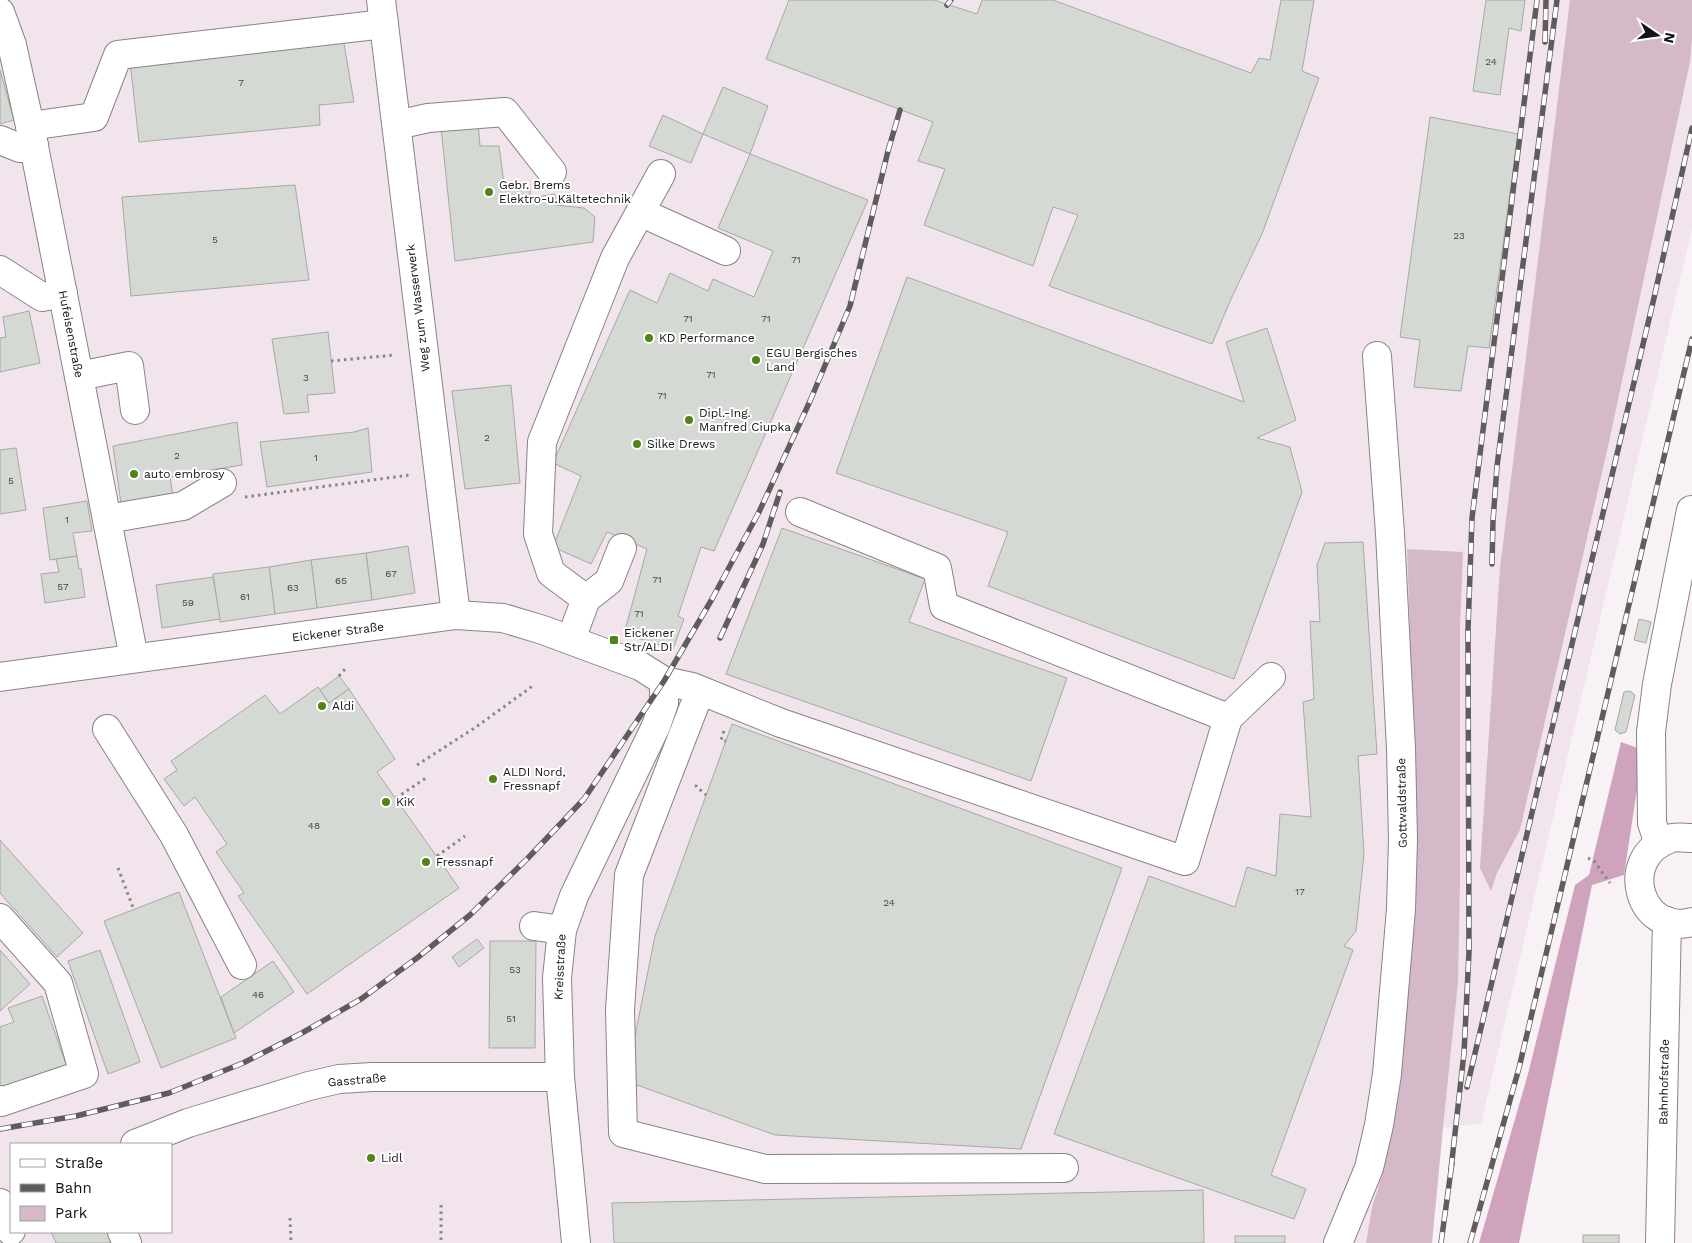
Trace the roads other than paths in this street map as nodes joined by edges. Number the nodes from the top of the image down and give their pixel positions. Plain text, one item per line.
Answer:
1 (0, 12) edge
2 (383, 12) edge
3 (397, 125) junction
4 (32, 135) junction
5 (0, 140) edge
6 (552, 172) dead end
7 (661, 174) dead end
8 (640, 212) junction
9 (726, 251) dead end
10 (0, 270) edge
11 (63, 293) junction
12 (1377, 356) dead end
13 (79, 376) junction
14 (135, 410) dead end
15 (230, 491) road end
16 (1691, 510) edge
17 (800, 512) dead end
18 (107, 519) junction
19 (622, 548) dead end
20 (1686, 576) edge
21 (586, 599) junction
22 (456, 615) junction
23 (571, 639) junction
24 (134, 658) junction
25 (0, 677) edge
26 (1271, 677) dead end
27 (664, 681) junction
28 (696, 689) junction
29 (1228, 718) junction
30 (106, 729) dead end
31 (1692, 838) edge
32 (1659, 844) junction
33 (0, 918) edge
34 (1680, 921) edge
35 (534, 926) dead end
36 (562, 930) junction
37 (242, 965) dead end
38 (560, 1077) junction
39 (0, 1100) edge
40 (138, 1143) edge
41 (1064, 1168) dead end
42 (0, 1202) edge
43 (10, 1228) edge
44 (576, 1243) edge
45 (1338, 1243) edge
46 (1660, 1243) edge

1 - 4 street, Hufeisenstraße
2 - 3 street, Weg zum Wasserwerk
2 - 4 street
3 - 6 street
3 - 22 street, Weg zum Wasserwerk
4 - 5 street
4 - 11 street, Hufeisenstraße
7 - 8 street
8 - 9 street
8 - 21 street
10 - 11 street
11 - 13 street, Hufeisenstraße
12 - 45 street, Gottwaldstraße
13 - 14 street
13 - 18 street, Hufeisenstraße
15 - 18 street
16 - 20 street
17 - 29 street
18 - 24 street, Hufeisenstraße
19 - 21 street
20 - 32 street
21 - 23 street
22 - 23 street, Eickener Straße
22 - 24 street, Eickener Straße
23 - 27 street, Eickener Straße
24 - 25 street, Eickener Straße
26 - 29 street
27 - 28 street
27 - 36 street, Kreisstraße
28 - 29 street
28 - 41 street
30 - 37 street
31 - 32 street
32 - 34 street, Bahnhofstraße
33 - 39 street
34 - 46 street, Bahnhofstraße
35 - 36 street
36 - 38 street, Kreisstraße
38 - 40 street, Gasstraße
38 - 44 street, Kreisstraße
42 - 43 street

